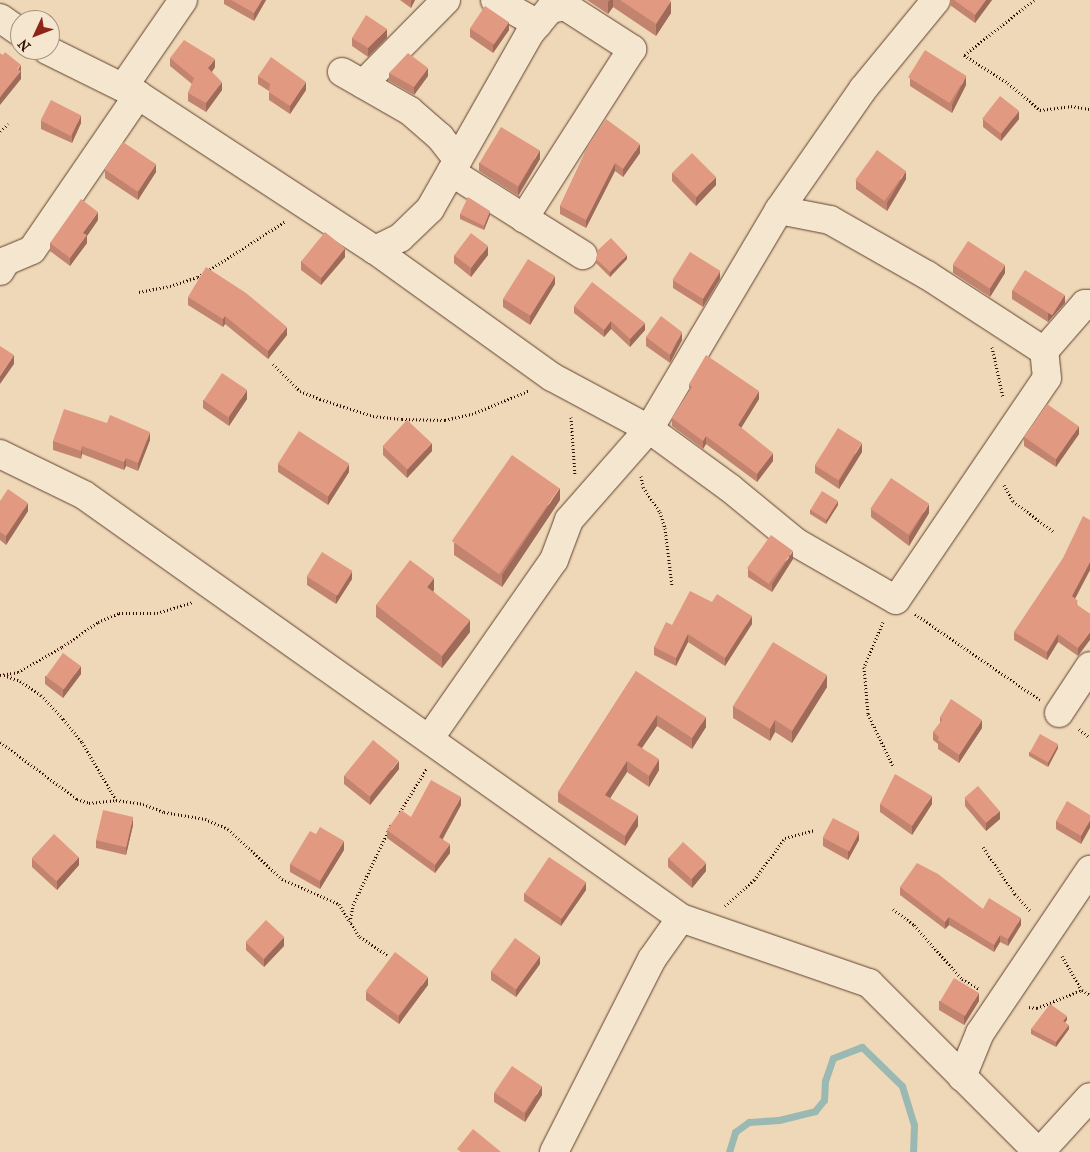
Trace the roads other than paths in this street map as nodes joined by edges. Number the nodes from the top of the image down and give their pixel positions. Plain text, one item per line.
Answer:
1 (183, 0) edge
2 (446, 0) edge
3 (495, 0) edge
4 (936, 0) edge
5 (538, 24) junction
6 (60, 56) edge
7 (131, 90) junction
8 (455, 166) junction
9 (779, 210) junction
10 (524, 218) junction
11 (376, 250) junction
12 (583, 255) dead end
13 (0, 271) edge
14 (1088, 297) edge
15 (1044, 351) junction
16 (645, 434) junction
17 (0, 454) edge
18 (1090, 666) edge
19 (1059, 713) road end
20 (433, 742) junction
21 (1090, 870) edge
22 (689, 920) junction
23 (962, 1077) junction
24 (1090, 1097) edge
25 (554, 1152) edge
26 (1039, 1152) edge

1 - 7 street
2 - 8 street
3 - 5 street
4 - 9 street
5 - 8 street
5 - 10 street
6 - 7 street
7 - 11 street
7 - 13 street
8 - 10 street
8 - 11 street
9 - 15 street
9 - 16 street
10 - 12 street
11 - 16 street
14 - 15 street
15 - 16 street
16 - 20 street
17 - 20 street
18 - 19 street
20 - 22 street
21 - 23 street
22 - 23 street
22 - 25 street
23 - 26 street
24 - 26 street

